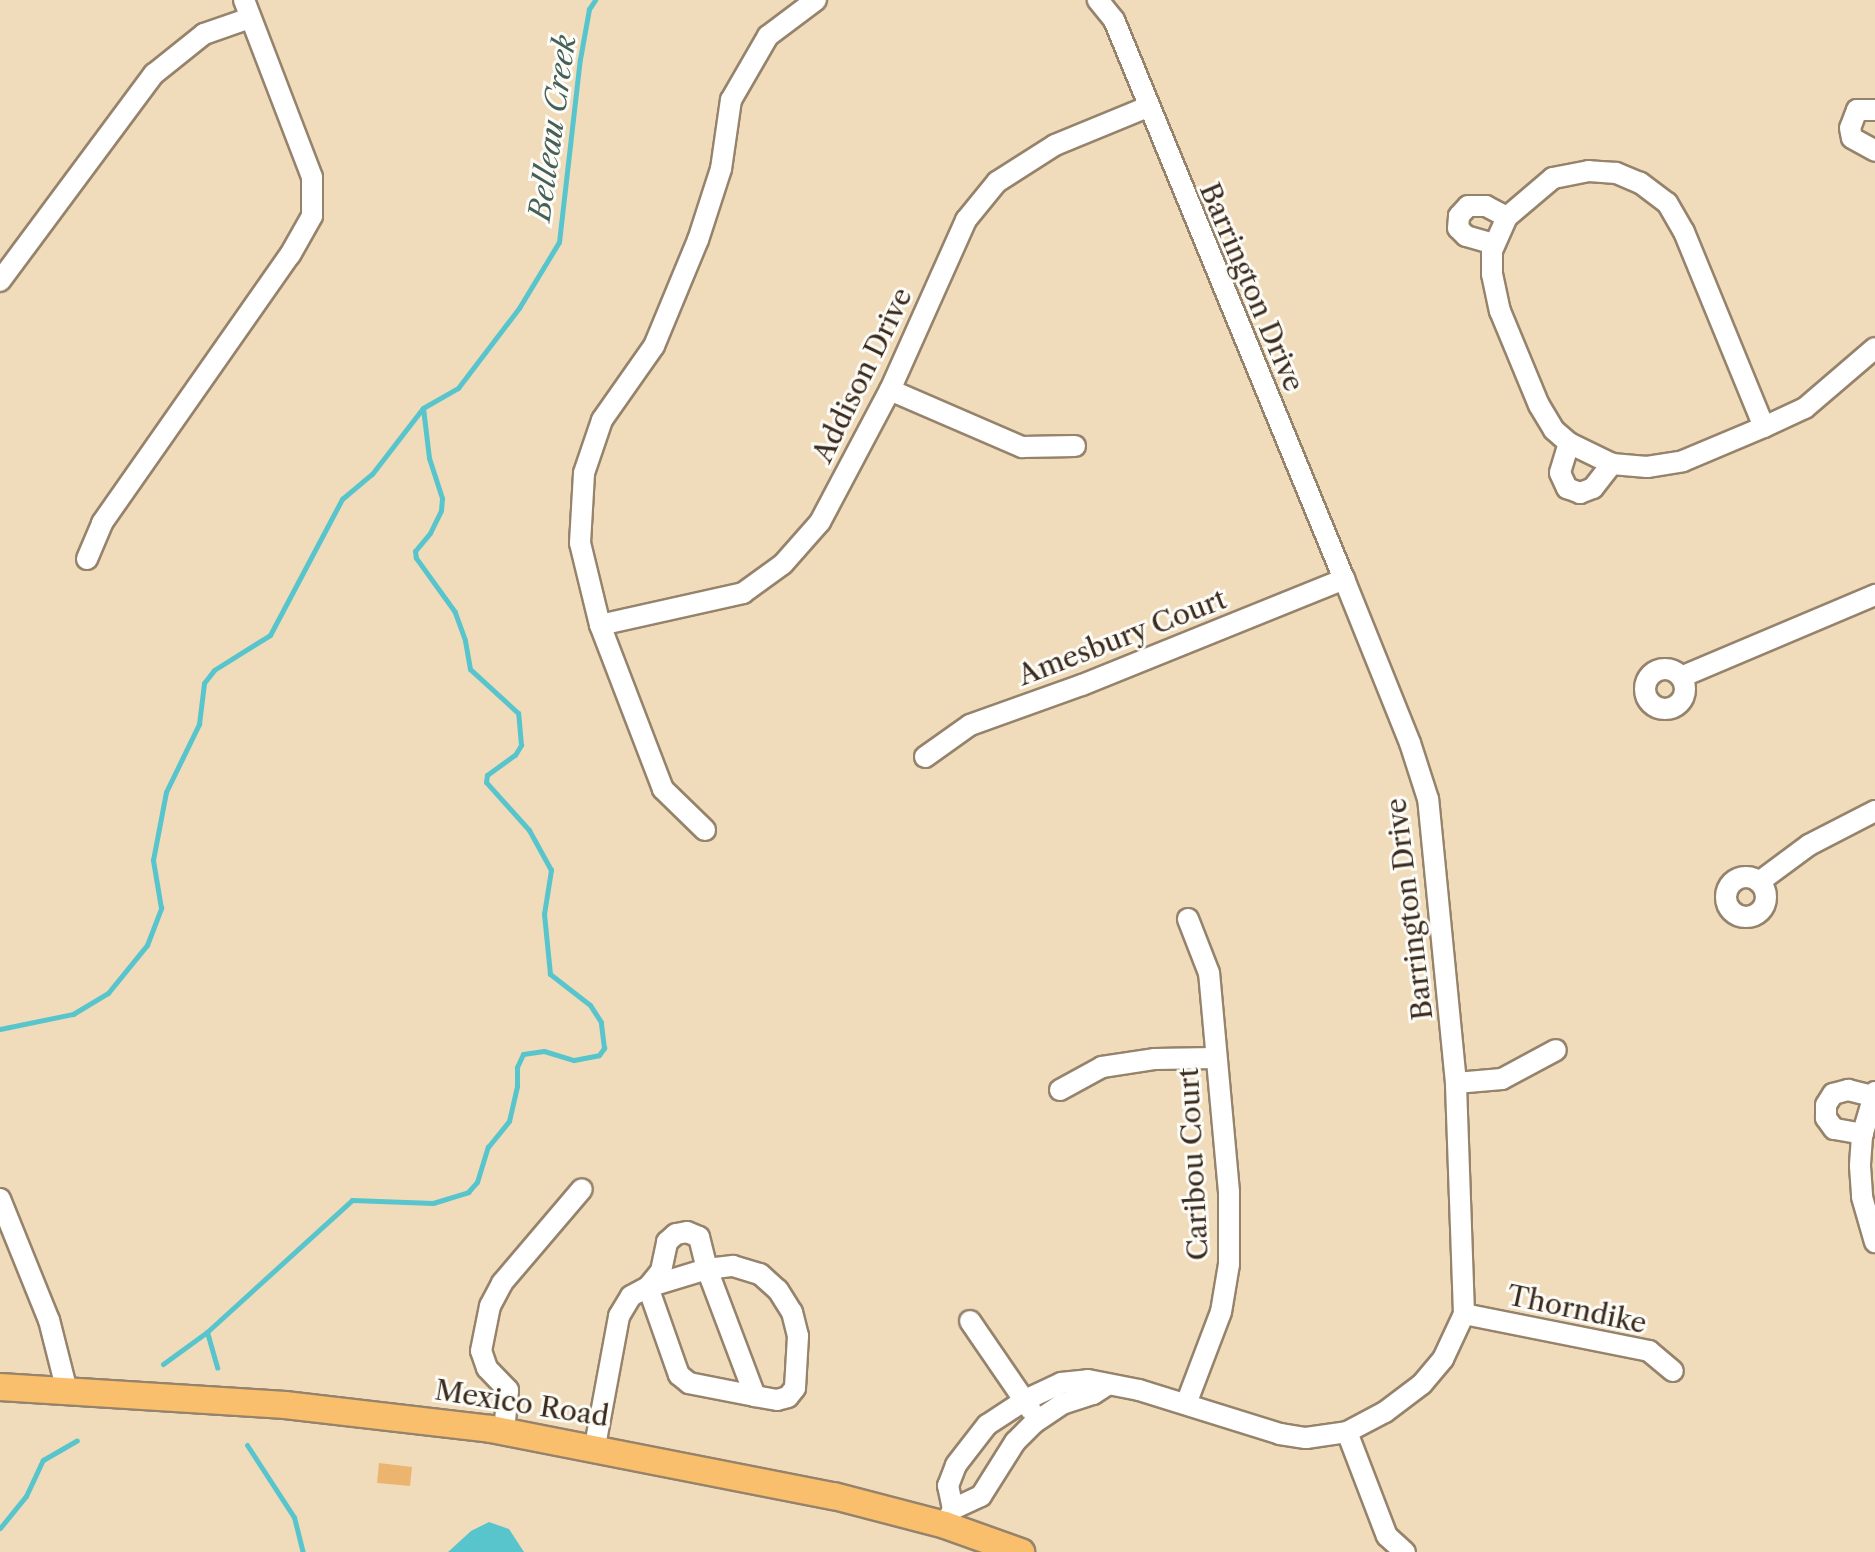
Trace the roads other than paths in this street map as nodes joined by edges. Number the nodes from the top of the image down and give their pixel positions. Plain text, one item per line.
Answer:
1 (816, 0) edge
2 (1098, 0) edge
3 (247, 9) edge
4 (1147, 107) junction
5 (1875, 110) edge
6 (1875, 151) edge
7 (1507, 217) junction
8 (1494, 244) junction
9 (0, 281) edge
10 (1875, 348) edge
11 (890, 390) junction
12 (1764, 427) junction
13 (1569, 443) junction
14 (1075, 446) dead end
15 (1612, 464) junction
16 (87, 559) dead end
17 (1344, 579) junction
18 (1875, 595) edge
19 (600, 625) junction
20 (1681, 677) dead end
21 (925, 757) dead end
22 (1875, 811) edge
23 (705, 830) dead end
24 (1759, 882) dead end
25 (1188, 919) dead end
26 (1556, 1050) dead end
27 (1215, 1058) junction
28 (1456, 1083) junction
29 (1060, 1090) dead end
30 (1874, 1094) edge
31 (1863, 1134) junction
32 (582, 1189) dead end
33 (0, 1199) edge
34 (1875, 1242) edge
35 (707, 1269) junction
36 (648, 1287) junction
37 (1464, 1314) junction
38 (970, 1321) dead end
39 (1673, 1371) dead end
40 (1107, 1385) junction
41 (0, 1387) edge
42 (67, 1391) junction
43 (755, 1396) junction
44 (1025, 1400) junction
45 (1186, 1404) junction
46 (1038, 1420) junction
47 (504, 1431) junction
48 (1347, 1432) junction
49 (595, 1446) junction
50 (949, 1517) junction
51 (1021, 1552) edge
52 (1405, 1552) edge

1 - 19 street
2 - 4 street, Barrington Drive
3 - 9 street
3 - 16 street
4 - 11 street, Addison Drive
4 - 17 street, Barrington Drive
5 - 6 street
7 - 8 street
7 - 8 street
7 - 12 street
8 - 13 street
10 - 12 street
11 - 14 street
11 - 19 street, Addison Drive
12 - 15 street
13 - 15 street
13 - 15 street
17 - 21 street, Amesbury Court
17 - 28 street, Barrington Drive
18 - 20 street
19 - 23 street
22 - 24 street
25 - 27 street, Caribou Court
26 - 28 street
27 - 29 street
27 - 45 street, Caribou Court
28 - 37 street, Barrington Drive
30 - 31 street
30 - 31 street
31 - 34 street
32 - 47 street
33 - 42 street
35 - 36 street
35 - 36 street
35 - 43 street
35 - 43 street
36 - 43 street
36 - 49 street
37 - 39 street, Thorndike
37 - 48 street, Barrington Drive
38 - 44 street
40 - 44 street, Barrington Drive
40 - 45 street, Barrington Drive
40 - 46 street
41 - 42 main road, Mexico Road
42 - 47 main road, Mexico Road
44 - 46 street
44 - 50 street, Barrington Drive
45 - 48 street, Barrington Drive
46 - 50 street
47 - 49 main road, Mexico Road
48 - 52 street
49 - 50 main road, Mexico Road
50 - 51 main road, Mexico Road

